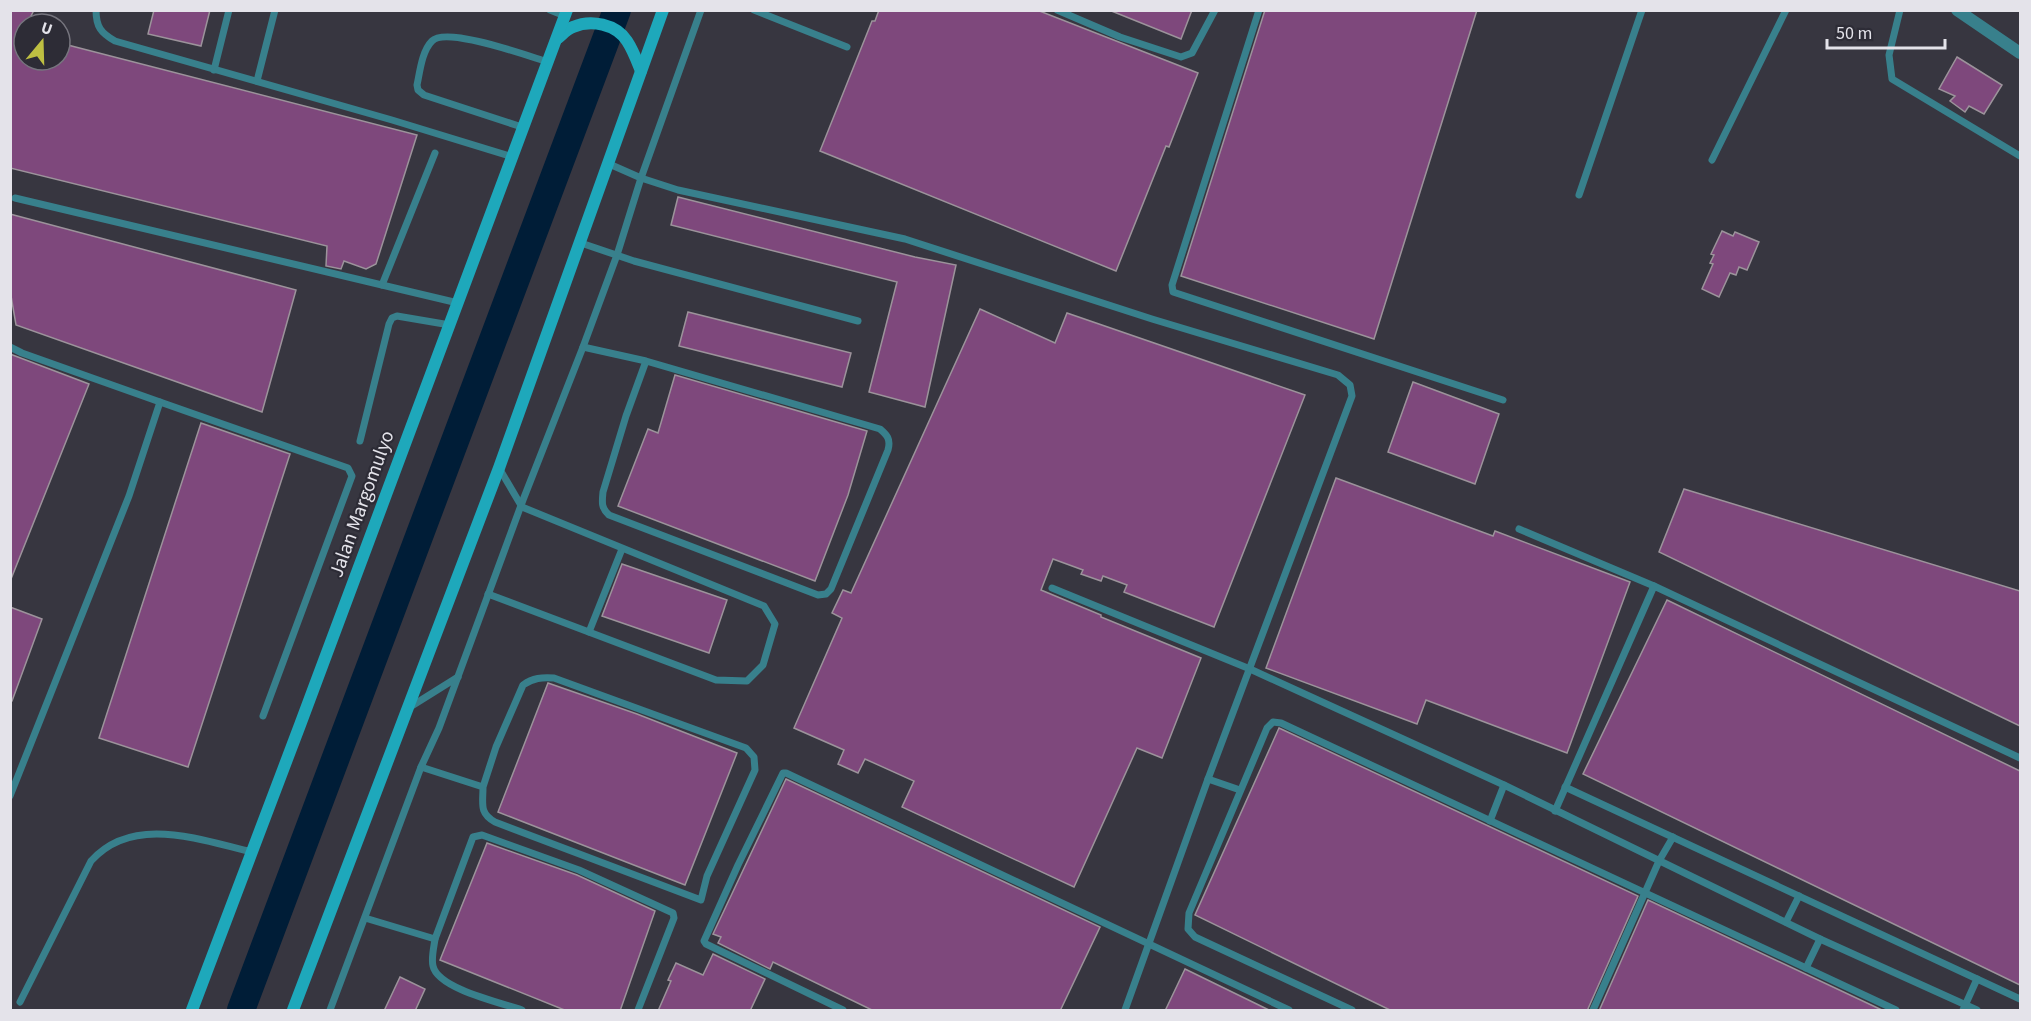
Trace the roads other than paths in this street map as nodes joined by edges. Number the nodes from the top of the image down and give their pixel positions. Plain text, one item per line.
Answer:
1 (96, 10) edge
2 (229, 10) edge
3 (275, 10) edge
4 (550, 10) edge
5 (663, 10) edge
6 (701, 10) edge
7 (754, 10) edge
8 (1057, 10) edge
9 (1215, 10) edge
10 (1259, 10) edge
11 (1642, 10) edge
12 (1786, 10) edge
13 (1900, 10) edge
14 (1957, 10) edge
15 (568, 18) edge
16 (847, 47) dead end
17 (2020, 53) edge
18 (548, 62) junction
19 (639, 66) junction
20 (214, 70) junction
21 (257, 81) junction
22 (525, 128) junction
23 (435, 153) dead end
24 (2020, 156) edge
25 (513, 157) junction
26 (1712, 160) dead end
27 (607, 163) junction
28 (641, 178) junction
29 (1579, 195) dead end
30 (15, 198) dead end
31 (578, 242) junction
32 (617, 255) junction
33 (382, 285) junction
34 (458, 303) junction
35 (858, 321) dead end
36 (450, 325) junction
37 (10, 347) edge
38 (583, 347) junction
39 (646, 361) junction
40 (1503, 400) dead end
41 (160, 402) junction
42 (360, 441) dead end
43 (499, 468) junction
44 (522, 507) junction
45 (1520, 529) dead end
46 (622, 549) junction
47 (1654, 586) junction
48 (1052, 588) dead end
49 (488, 594) junction
50 (589, 632) junction
51 (1250, 669) junction
52 (458, 677) junction
53 (405, 710) junction
54 (263, 716) dead end
55 (2020, 758) edge
56 (421, 766) junction
57 (1208, 778) junction
58 (1504, 785) junction
59 (483, 787) junction
60 (1565, 787) junction
61 (1240, 790) junction
62 (10, 796) edge
63 (1555, 811) junction
64 (1490, 821) junction
65 (1673, 837) junction
66 (252, 852) junction
67 (1659, 861) junction
68 (1646, 894) junction
69 (1799, 896) junction
70 (365, 918) junction
71 (1786, 922) junction
72 (435, 939) junction
73 (1820, 939) junction
74 (1149, 945) junction
75 (1806, 968) junction
76 (1977, 979) junction
77 (2020, 999) edge
78 (20, 1002) dead end
79 (1964, 1008) edge
80 (192, 1011) edge
81 (293, 1011) edge
82 (330, 1011) edge
83 (522, 1011) edge
84 (638, 1011) edge
85 (843, 1011) edge
86 (1125, 1011) edge
87 (1289, 1011) edge
88 (1352, 1011) edge
89 (1593, 1011) edge
90 (1896, 1011) edge
91 (1977, 1011) edge

1 - 20 lane
2 - 20 lane
3 - 21 lane
4 - 15 lane
5 - 19 main road
6 - 28 lane
7 - 16 lane
8 - 9 lane
10 - 40 lane
11 - 29 lane
12 - 26 lane
13 - 24 lane
14 - 17 street
15 - 18 main road, Jalan Margomulyo
15 - 19 main road
18 - 22 main road, Jalan Margomulyo
18 - 22 lane
19 - 27 main road
20 - 21 lane
21 - 25 lane
22 - 25 main road, Jalan Margomulyo
23 - 33 lane
25 - 34 main road, Jalan Margomulyo
27 - 28 lane
27 - 31 main road
28 - 32 lane
28 - 51 lane
30 - 33 lane
31 - 32 lane
31 - 43 main road
32 - 35 lane
32 - 38 lane
33 - 34 lane
34 - 36 main road, Jalan Margomulyo
36 - 42 lane
36 - 66 main road, Jalan Margomulyo
37 - 41 lane
38 - 39 lane
38 - 44 lane
39 - 39 lane
41 - 54 lane
41 - 62 lane
43 - 44 lane
43 - 53 main road
44 - 46 lane
44 - 49 lane
45 - 47 lane
46 - 50 lane
46 - 50 lane
47 - 55 lane
47 - 60 lane
48 - 51 lane
49 - 50 lane
49 - 52 lane
51 - 57 lane
51 - 58 lane
52 - 53 lane
52 - 56 lane
53 - 81 main road
56 - 59 lane
56 - 70 lane
57 - 61 lane
57 - 74 lane
58 - 63 lane
58 - 64 lane
59 - 59 lane
60 - 63 lane
60 - 65 lane
61 - 64 lane
61 - 88 lane
63 - 67 lane
64 - 68 lane
65 - 67 lane
65 - 69 lane
66 - 78 lane
66 - 80 main road, Jalan Margomulyo
67 - 68 lane
67 - 71 lane
68 - 75 lane
68 - 89 lane
69 - 71 lane
69 - 76 lane
70 - 72 lane
70 - 82 lane
71 - 73 lane
72 - 83 lane
72 - 84 lane
73 - 75 lane
73 - 79 lane
74 - 85 lane
74 - 86 lane
74 - 87 lane
75 - 90 lane
76 - 77 lane
76 - 79 lane
79 - 91 lane

